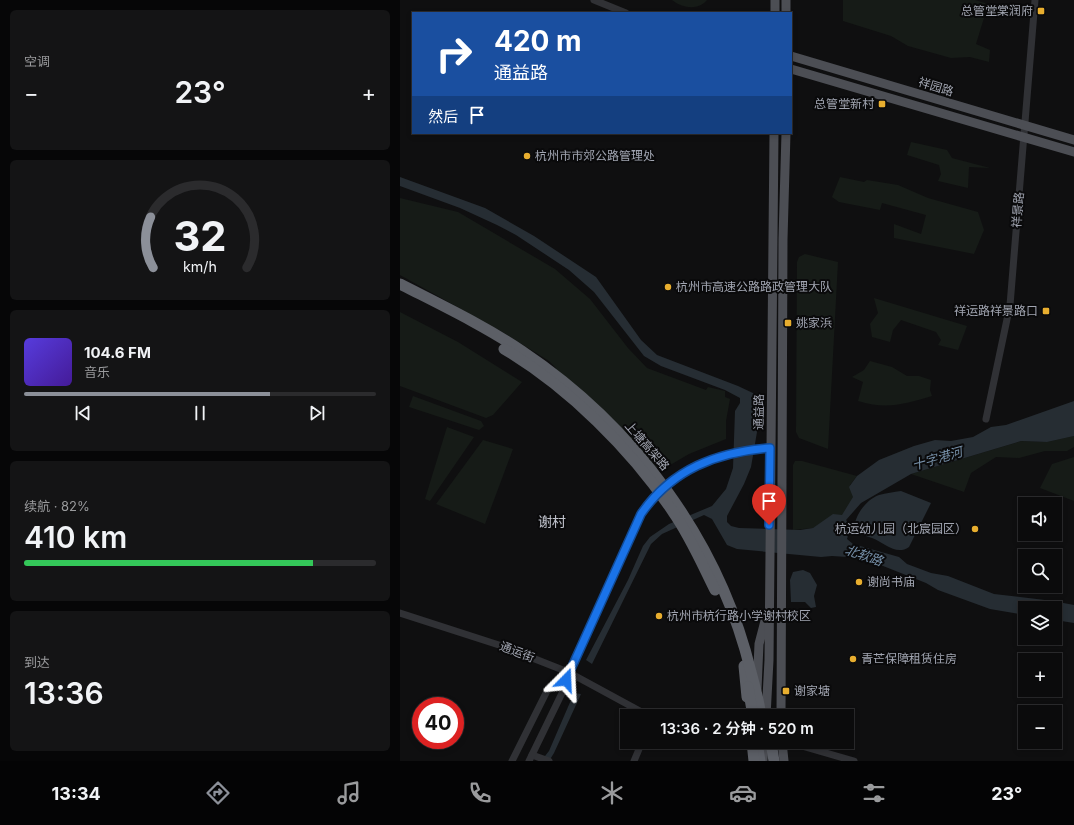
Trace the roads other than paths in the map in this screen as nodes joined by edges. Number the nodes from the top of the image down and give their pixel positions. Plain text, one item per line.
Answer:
1 (594, 0) edge
2 (775, 0) edge
3 (786, 0) edge
4 (1035, 0) edge
5 (624, 12) edge
6 (775, 12) edge
7 (786, 12) edge
8 (792, 56) edge
9 (792, 69) edge
10 (1025, 126) junction
11 (774, 134) edge
12 (786, 134) edge
13 (1024, 138) junction
14 (1074, 140) edge
15 (1074, 152) edge
16 (400, 284) edge
17 (400, 292) edge
18 (986, 419) dead end
19 (770, 448) junction
20 (400, 613) edge
21 (744, 666) junction
22 (568, 672) junction
23 (636, 709) edge
24 (748, 709) edge
25 (758, 709) edge
26 (759, 709) edge
27 (760, 709) edge
28 (781, 709) edge
29 (639, 749) edge
30 (753, 749) edge
31 (759, 749) edge
32 (763, 749) edge
33 (765, 749) edge
34 (772, 749) edge
35 (783, 749) edge
36 (812, 749) edge
37 (530, 758) edge
38 (512, 761) edge
39 (549, 761) edge
40 (634, 761) edge
41 (754, 761) edge
42 (762, 761) edge
43 (768, 761) edge
44 (774, 761) edge
45 (784, 761) edge
46 (854, 761) edge

1 - 5 street
2 - 6 main road
3 - 7 main road
4 - 10 street, 祥景路
8 - 10 main road, 祥园路
9 - 13 main road, 祥园路
10 - 13 street, 祥景路
10 - 14 main road, 祥园路
11 - 19 main road, 通益路
12 - 28 main road, 通益路
13 - 15 main road, 祥园路
13 - 18 street, 祥景路
16 - 26 highway, 上塘高架路, bridge
17 - 21 highway, 上塘高架路, bridge
19 - 22 street
19 - 27 main road, 通益路
20 - 22 street, 通运街
21 - 24 highway, bridge
21 - 25 highway, 上塘高架路, bridge
22 - 23 street, 通运街
22 - 37 street
22 - 38 street
29 - 40 street
30 - 41 highway, bridge
31 - 42 highway
32 - 42 main road
33 - 43 highway
34 - 44 highway
35 - 45 main road
36 - 46 street
37 - 39 street

